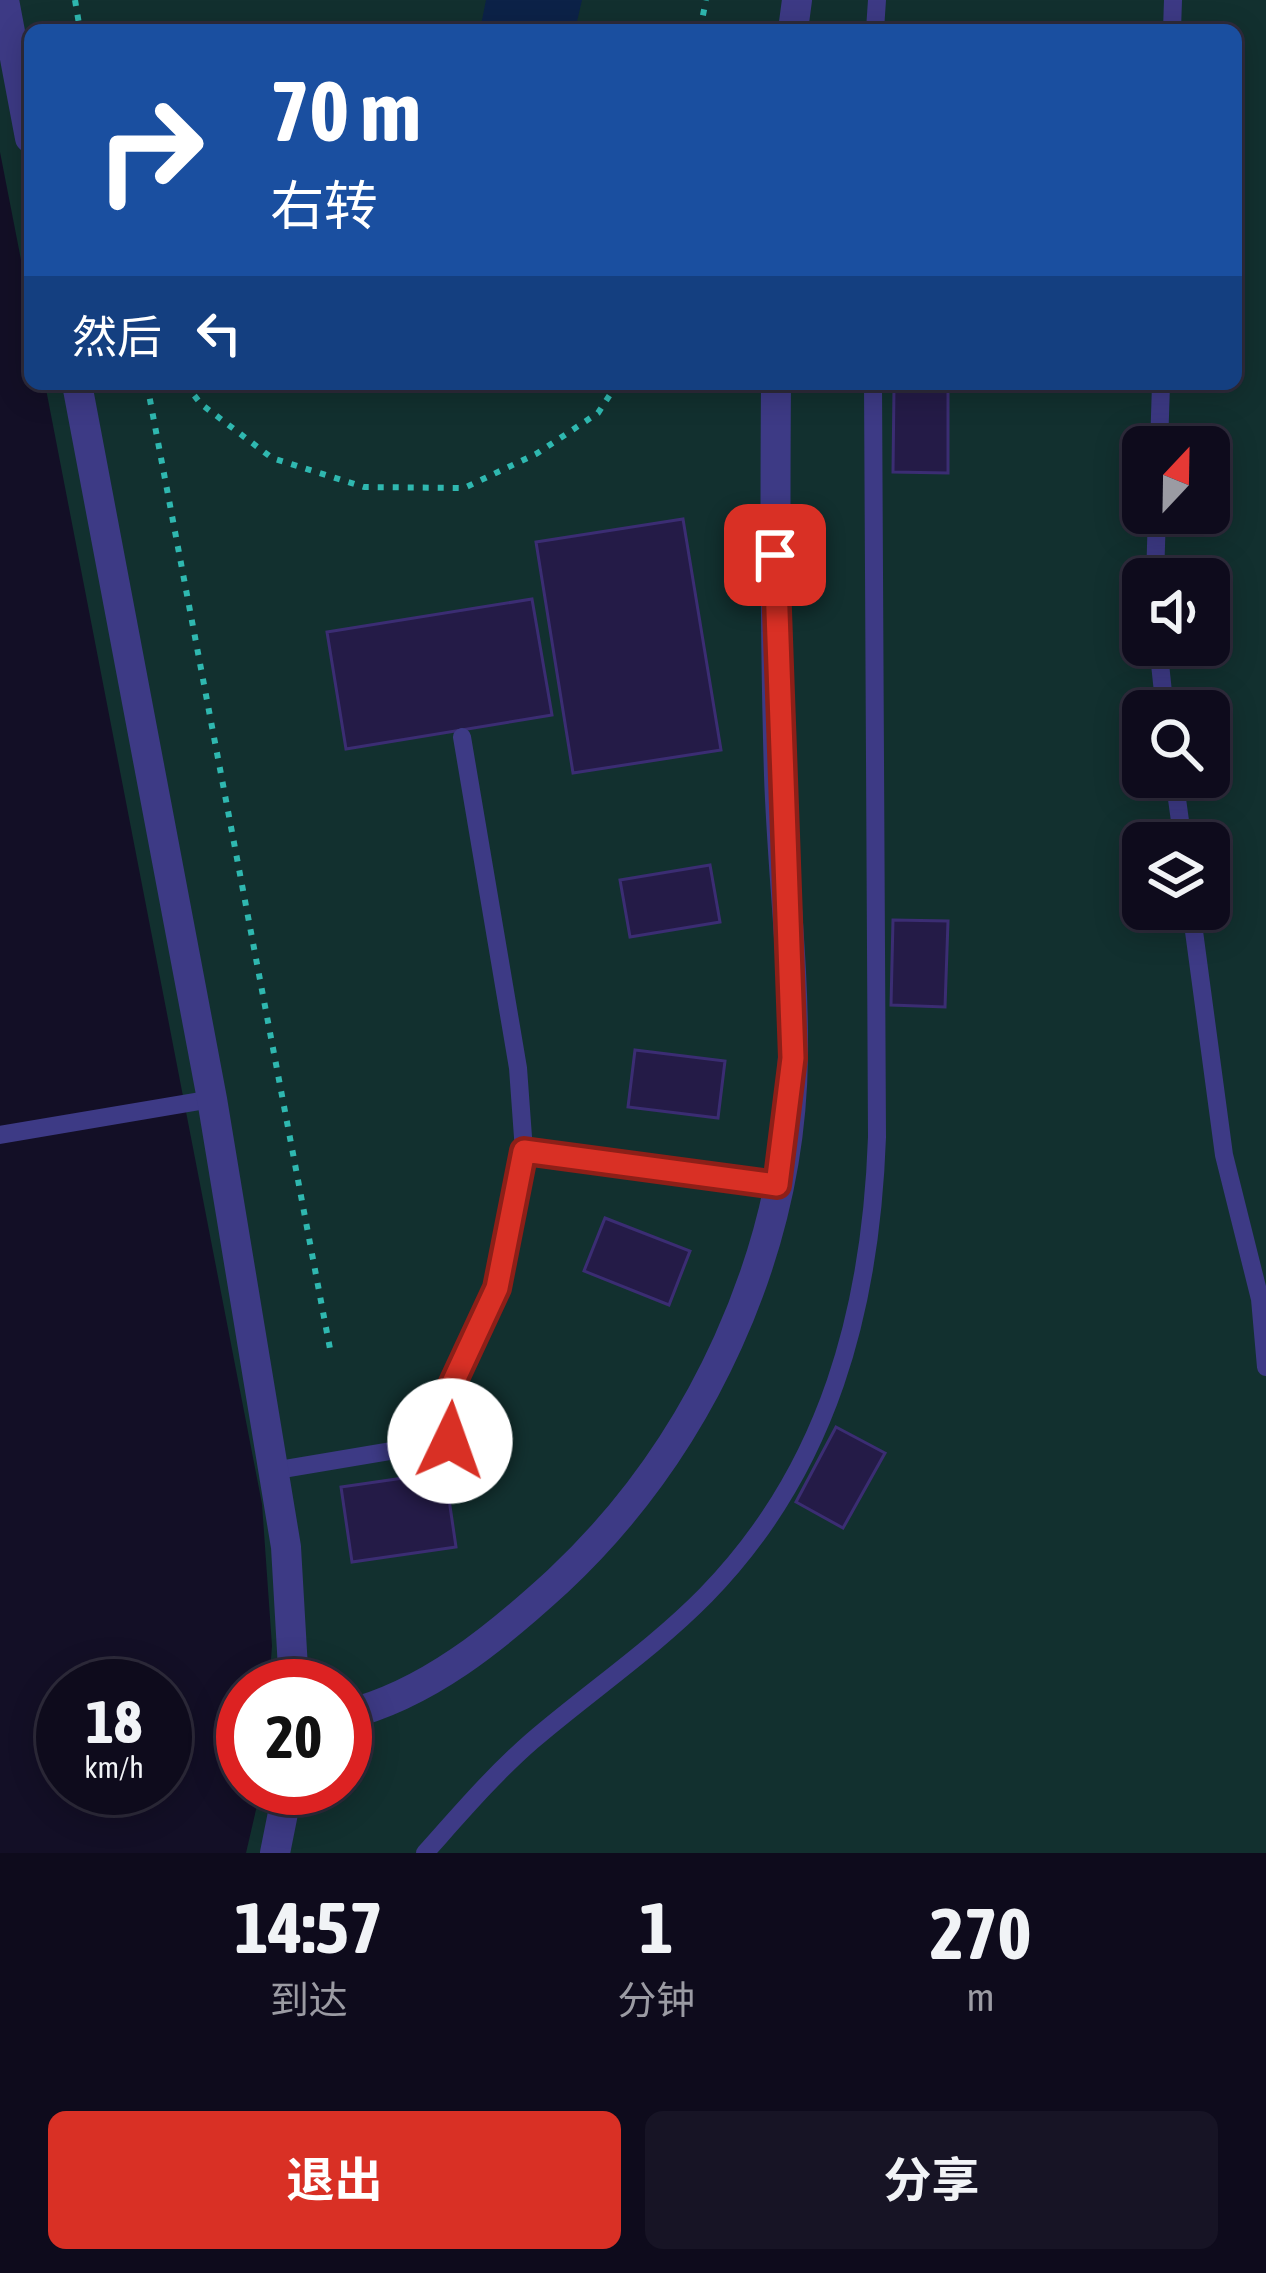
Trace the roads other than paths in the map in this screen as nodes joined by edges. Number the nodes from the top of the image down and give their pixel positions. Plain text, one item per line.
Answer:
1 (4, 0) edge
2 (10, 85) edge
3 (24, 122) edge
4 (77, 390) edge
5 (776, 390) edge
6 (873, 390) edge
7 (1161, 390) edge
8 (1160, 426) edge
9 (461, 737) dead end
10 (1195, 930) edge
11 (212, 1099) junction
12 (0, 1135) edge
13 (524, 1151) junction
14 (777, 1185) junction
15 (1266, 1366) edge
16 (272, 1471) junction
17 (293, 1659) edge
18 (372, 1705) edge
19 (283, 1815) edge
20 (275, 1853) edge
21 (425, 1853) edge

1 - 2 street
2 - 3 street
4 - 11 street
5 - 14 street
6 - 21 lane
7 - 8 lane
9 - 13 lane
10 - 15 lane
11 - 12 lane
11 - 16 street
13 - 14 lane
13 - 16 lane
14 - 18 street
16 - 17 street
19 - 20 street

